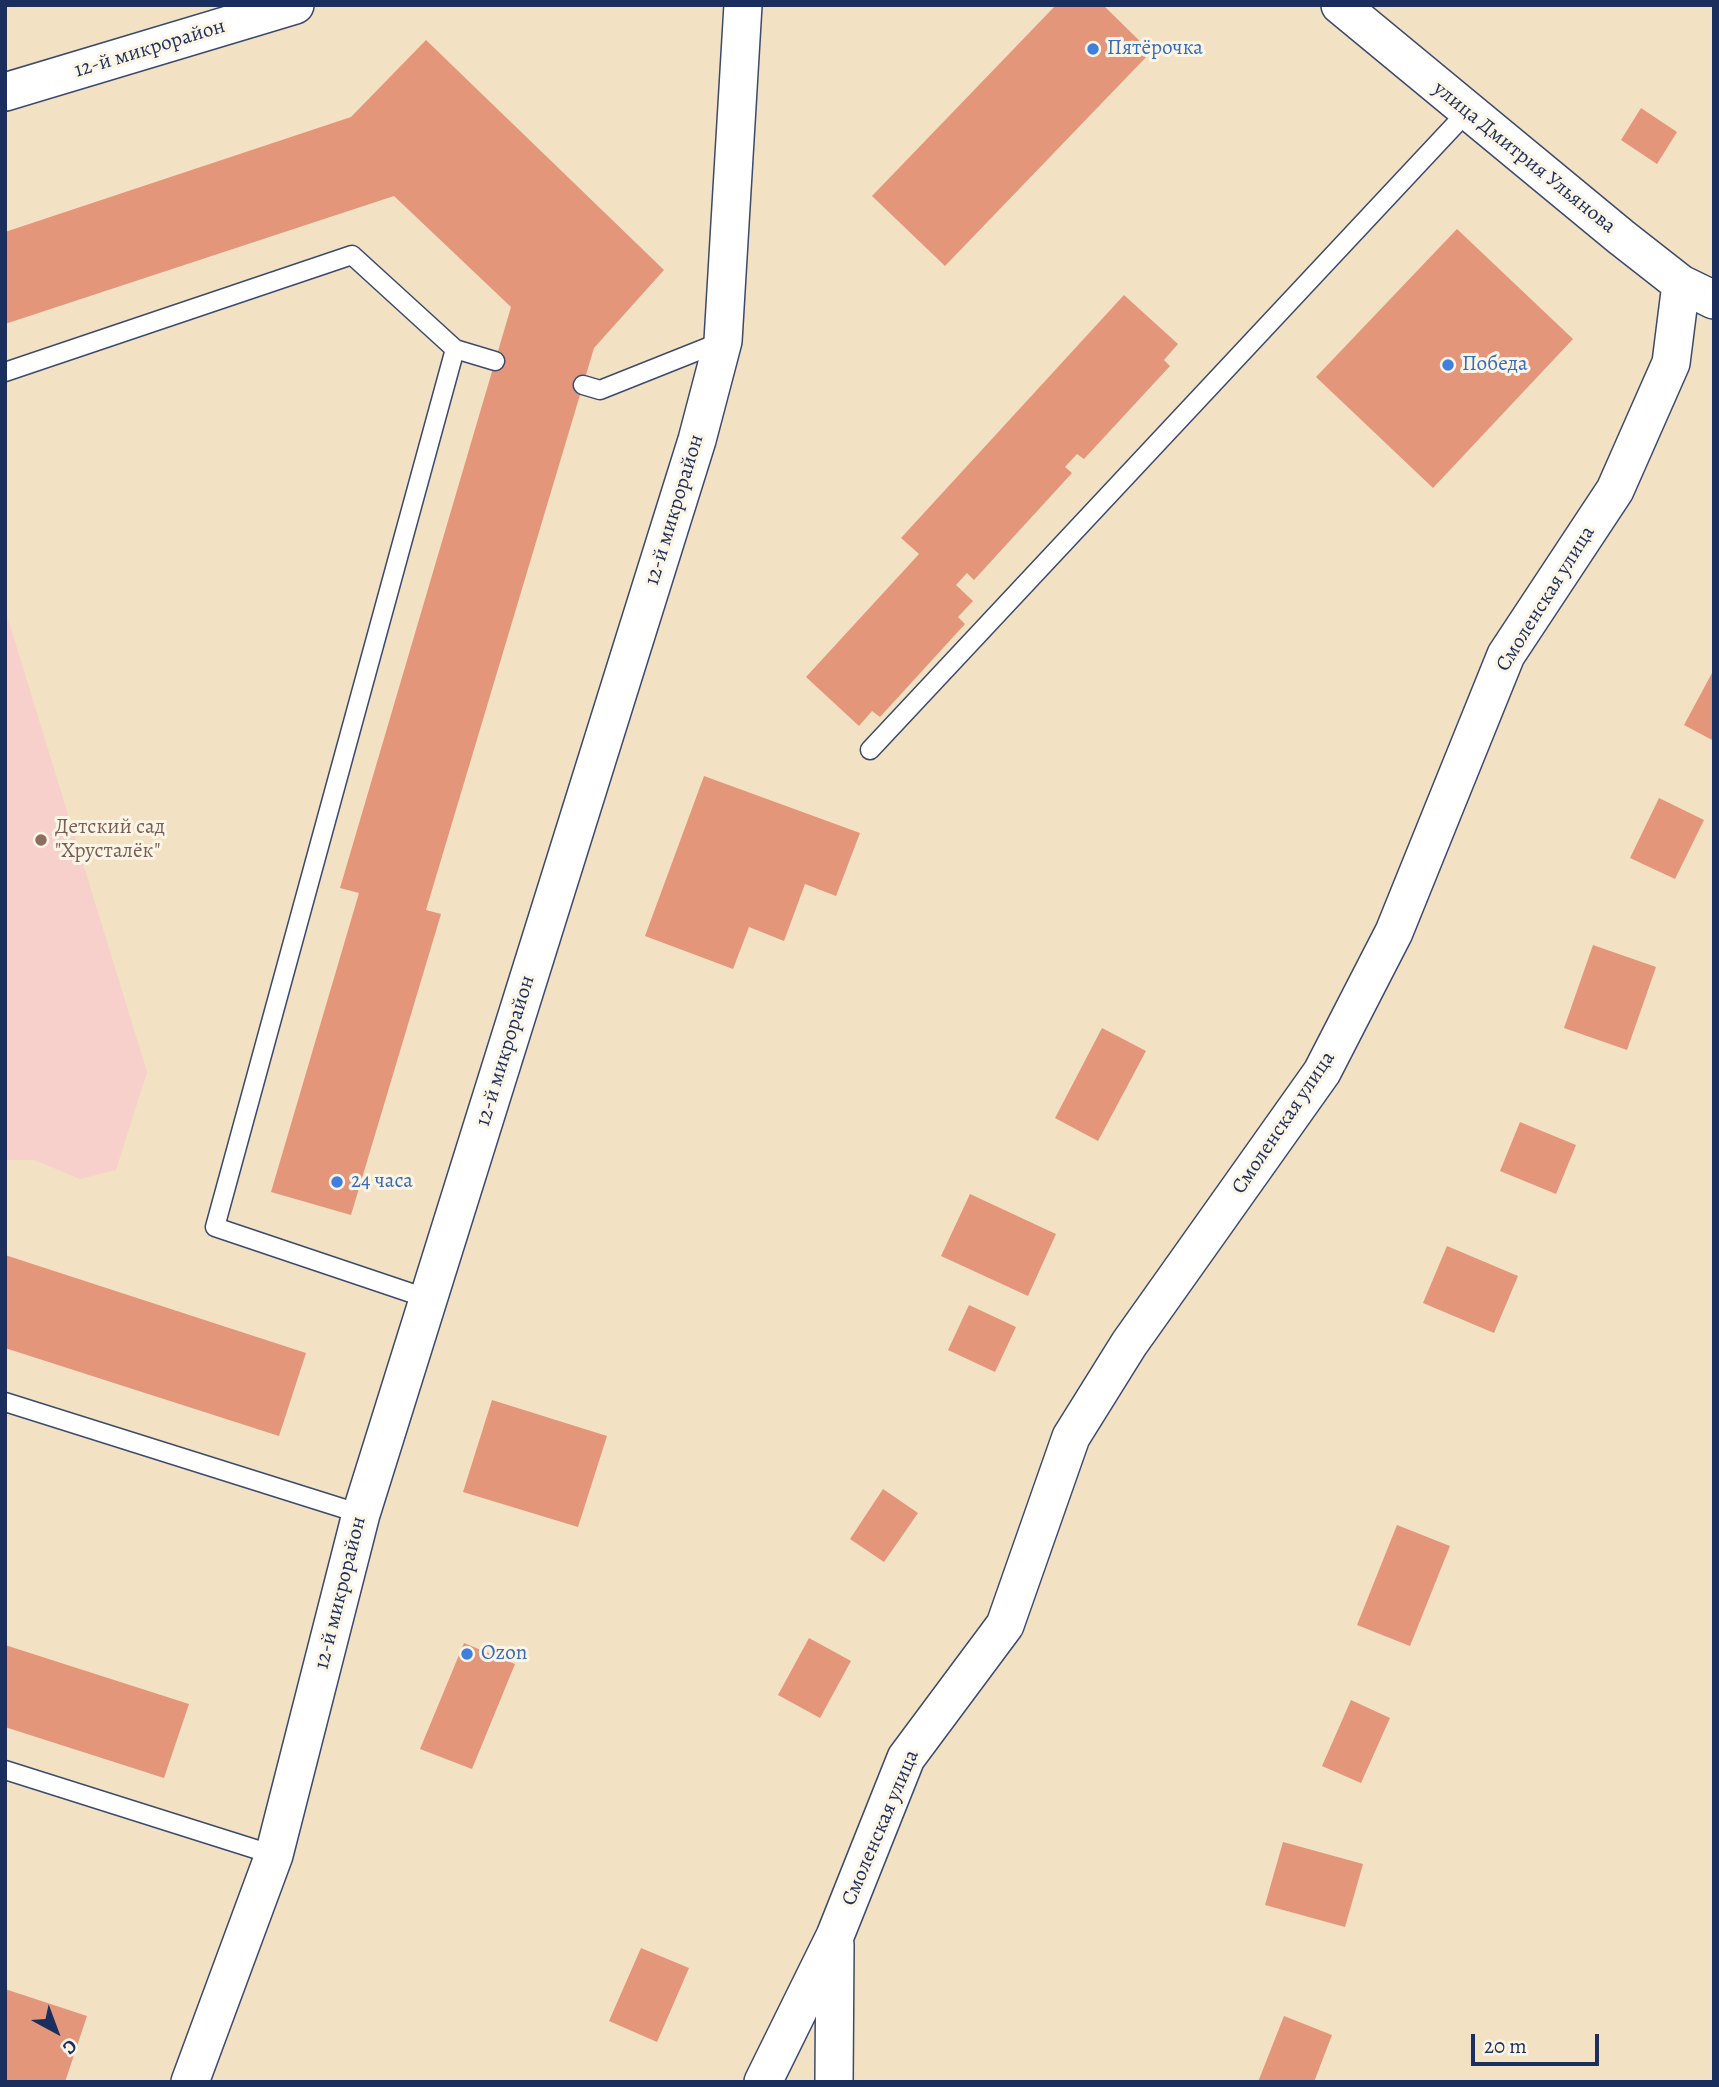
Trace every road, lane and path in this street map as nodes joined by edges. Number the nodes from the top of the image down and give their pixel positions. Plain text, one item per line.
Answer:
1 (295, 5) edge
2 (743, 5) edge
3 (1340, 5) edge
4 (5, 92) edge
5 (1467, 112) junction
6 (1681, 284) junction
7 (1714, 300) edge
8 (723, 341) junction
9 (455, 349) junction
10 (495, 360) dead end
11 (5, 372) edge
12 (583, 385) dead end
13 (870, 750) dead end
14 (429, 1299) junction
15 (5, 1402) edge
16 (361, 1514) junction
17 (5, 1770) edge
18 (274, 1855) junction
19 (835, 1936) junction
20 (191, 2082) edge
21 (763, 2082) edge
22 (834, 2082) edge

1 - 4 street, 12-й микрорайон
2 - 8 street, 12-й микрорайон
3 - 5 street, улица Дмитрия Ульянова
5 - 6 street, улица Дмитрия Ульянова
5 - 13 lane
6 - 7 street, улица Дмитрия Ульянова
6 - 19 street, Смоленская улица
8 - 12 lane
8 - 14 street, 12-й микрорайон
9 - 10 lane
9 - 11 lane
9 - 14 lane
14 - 16 street, 12-й микрорайон
15 - 16 lane
16 - 18 street, 12-й микрорайон
17 - 18 lane
18 - 20 street, 12-й микрорайон
19 - 21 street, Смоленская улица
19 - 22 street, Смоленская улица

